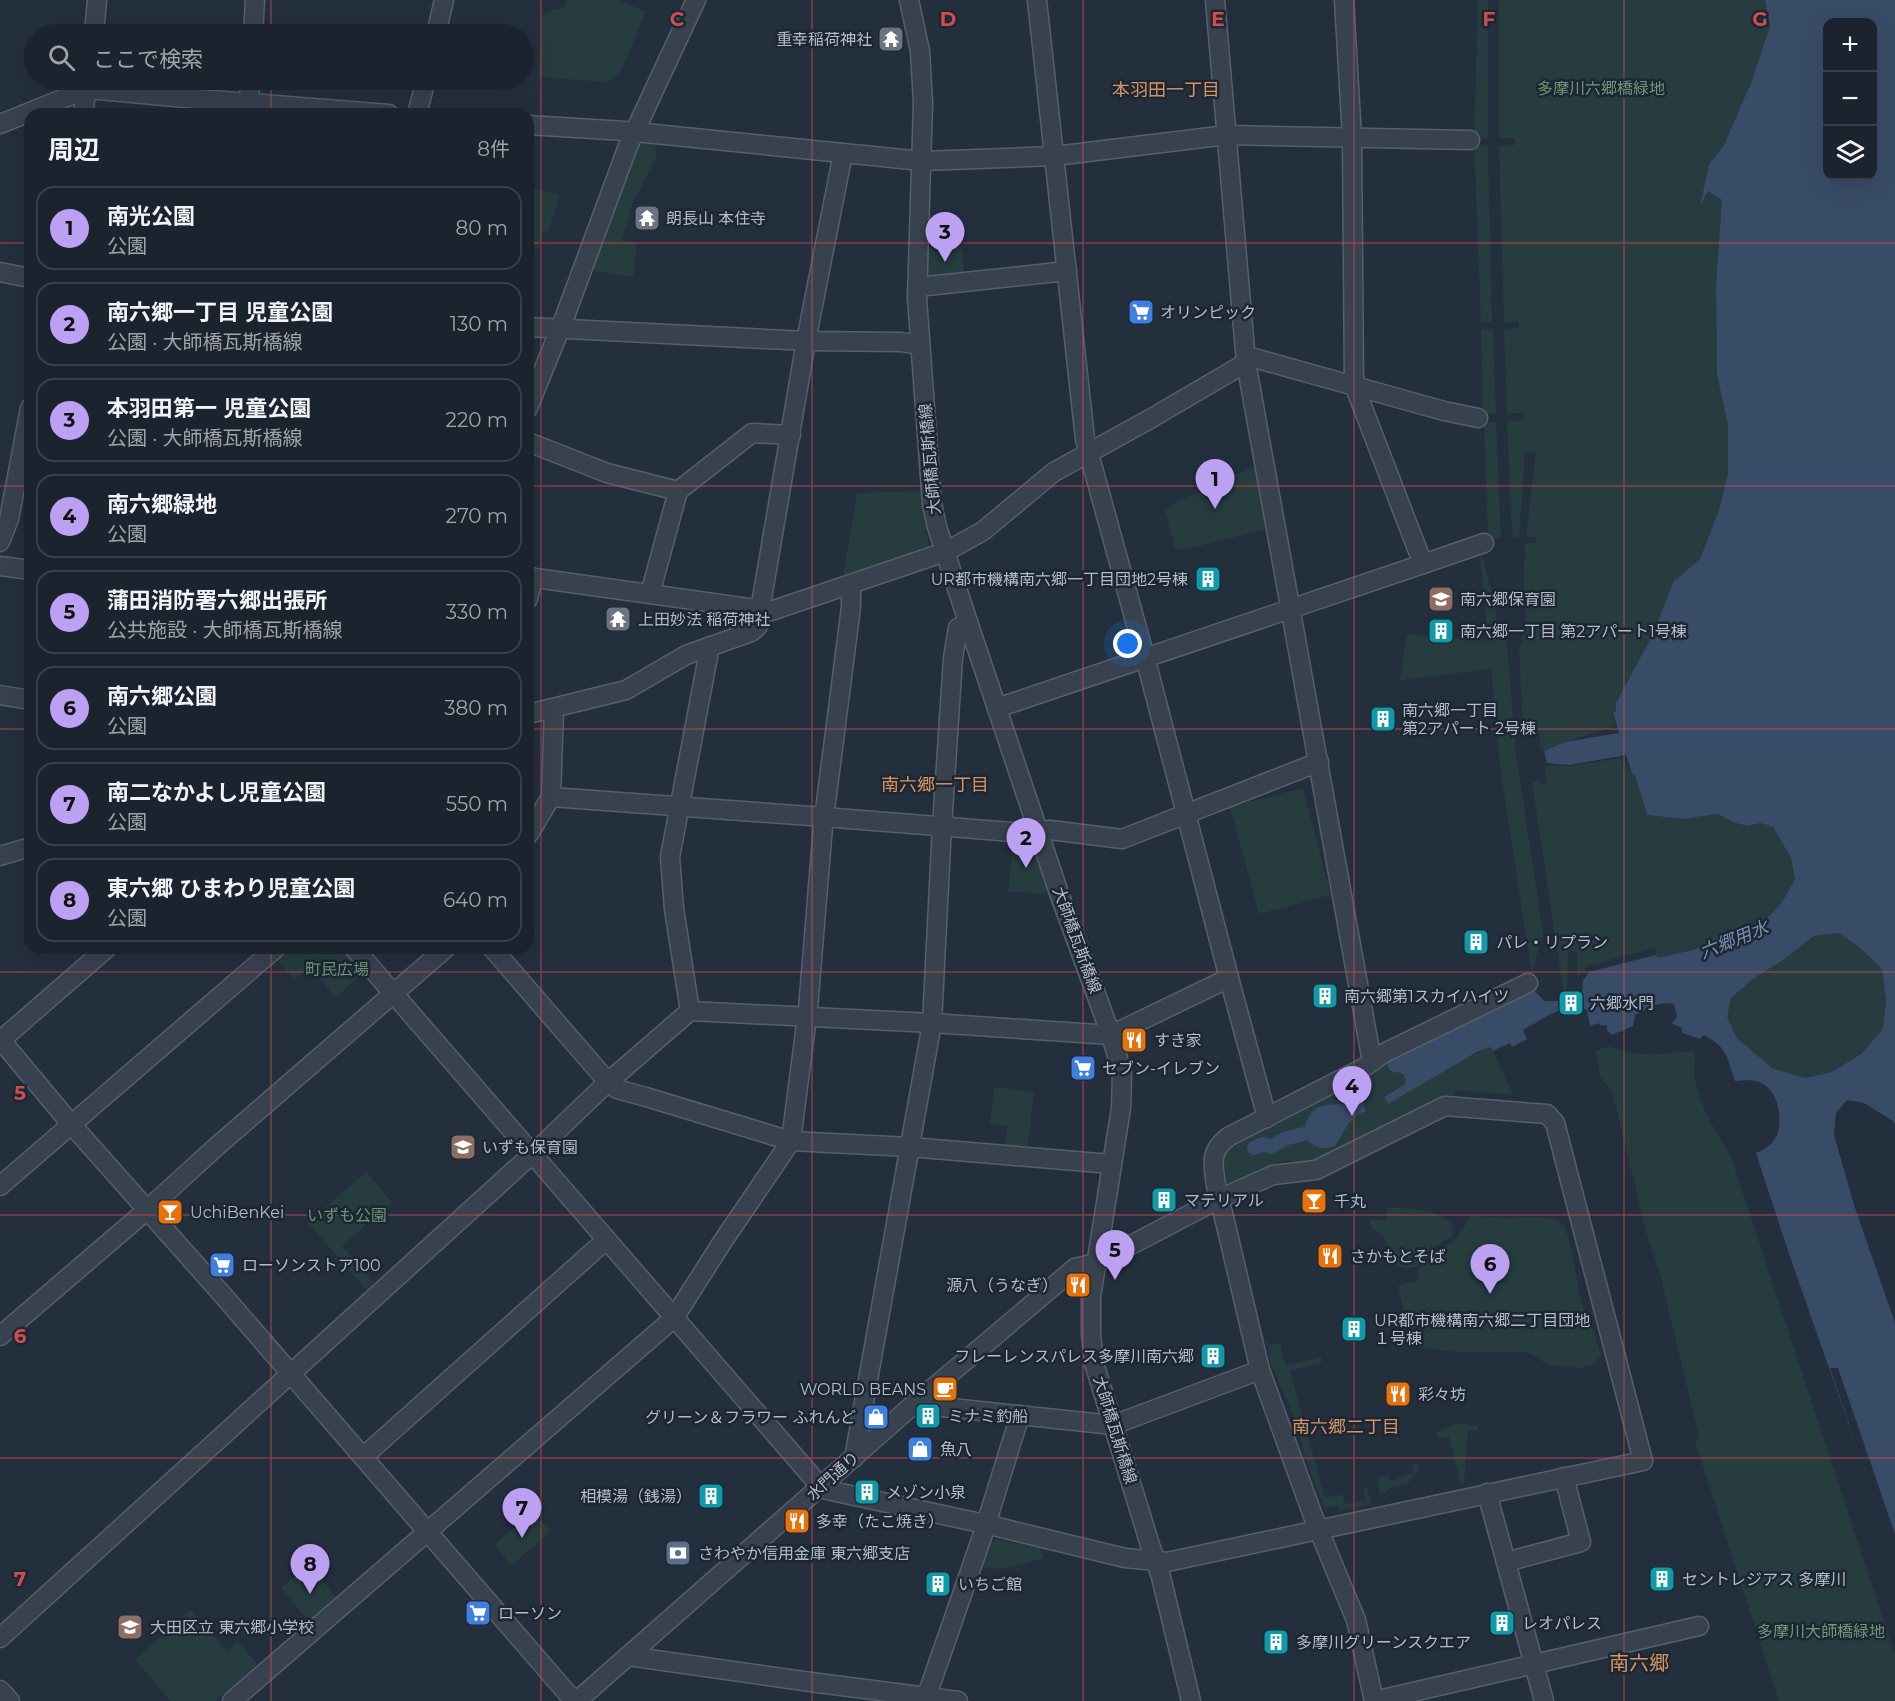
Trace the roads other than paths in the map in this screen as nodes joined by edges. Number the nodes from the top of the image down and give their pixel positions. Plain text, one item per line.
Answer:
1 (97, 0) edge
2 (255, 0) edge
3 (444, 0) edge
4 (696, 0) edge
5 (909, 0) edge
6 (1037, 0) edge
7 (1215, 0) edge
8 (1344, 0) edge
9 (95, 24) edge
10 (254, 24) edge
11 (438, 24) edge
12 (75, 90) edge
13 (87, 90) edge
14 (139, 90) edge
15 (250, 90) edge
16 (423, 90) edge
17 (249, 103) junction
18 (35, 108) edge
19 (84, 108) edge
20 (313, 108) edge
21 (419, 108) edge
22 (24, 113) edge
23 (0, 124) edge
24 (534, 125) edge
25 (635, 132) junction
26 (1227, 135) junction
27 (1352, 138) junction
28 (1470, 140) dead end
29 (843, 153) junction
30 (1055, 156) junction
31 (922, 161) junction
32 (1067, 271) junction
33 (0, 272) edge
34 (24, 277) edge
35 (918, 287) junction
36 (534, 327) edge
37 (560, 329) junction
38 (806, 341) junction
39 (920, 345) junction
40 (1246, 362) junction
41 (1354, 385) junction
42 (534, 393) edge
43 (1478, 418) dead end
44 (791, 435) junction
45 (24, 436) edge
46 (534, 444) edge
47 (1089, 453) junction
48 (678, 491) junction
49 (4, 518) edge
50 (0, 542) edge
51 (1484, 543) dead end
52 (945, 552) junction
53 (1423, 564) junction
54 (0, 566) edge
55 (24, 569) edge
56 (534, 578) edge
57 (851, 585) junction
58 (650, 594) junction
59 (1290, 609) junction
60 (760, 610) junction
61 (968, 621) junction
62 (710, 646) junction
63 (1145, 657) junction
64 (0, 695) edge
65 (24, 699) edge
66 (997, 708) junction
67 (554, 709) junction
68 (534, 713) edge
69 (1319, 762) junction
70 (551, 797) junction
71 (680, 807) junction
72 (1185, 814) junction
73 (824, 817) junction
74 (534, 825) edge
75 (942, 826) junction
76 (1038, 831) junction
77 (24, 849) edge
78 (0, 856) edge
79 (100, 954) edge
80 (269, 954) edge
81 (359, 954) edge
82 (439, 954) edge
83 (497, 954) edge
84 (1229, 978) junction
85 (1528, 983) dead end
86 (394, 994) junction
87 (690, 1011) junction
88 (807, 1017) junction
89 (932, 1023) junction
90 (1111, 1035) junction
91 (0, 1040) edge
92 (1372, 1062) junction
93 (608, 1082) junction
94 (1267, 1118) junction
95 (71, 1124) junction
96 (791, 1141) junction
97 (910, 1147) junction
98 (532, 1154) junction
99 (1112, 1164) junction
100 (0, 1186) edge
101 (1217, 1200) junction
102 (147, 1210) junction
103 (606, 1240) junction
104 (1096, 1263) junction
105 (674, 1318) junction
106 (4, 1325) edge
107 (1260, 1370) junction
108 (290, 1374) junction
109 (914, 1404) junction
110 (1020, 1415) junction
111 (1113, 1425) junction
112 (363, 1457) junction
113 (854, 1458) junction
114 (1564, 1477) junction
115 (821, 1487) junction
116 (1487, 1493) junction
117 (985, 1524) junction
118 (1318, 1529) junction
119 (428, 1532) junction
120 (1156, 1561) junction
121 (1506, 1562) junction
122 (1699, 1626) dead end
123 (0, 1638) edge
124 (628, 1656) junction
125 (1534, 1665) junction
126 (0, 1690) edge
127 (817, 1692) edge
128 (926, 1699) edge
129 (10, 1701) edge
130 (232, 1701) edge
131 (576, 1701) edge
132 (958, 1701) edge
133 (1191, 1701) edge
134 (1374, 1701) edge
135 (1544, 1701) edge

1 - 9 street
2 - 10 street
3 - 11 street
4 - 25 street
5 - 31 street, 大師橋瓦斯橋線
6 - 30 street
7 - 26 street
8 - 27 street
12 - 18 street
13 - 19 street
14 - 17 street
15 - 17 street
16 - 21 street
17 - 20 street
22 - 23 street
24 - 25 street
25 - 29 street
25 - 37 street
26 - 27 street
26 - 30 street
26 - 40 street
27 - 28 street
27 - 41 street
29 - 31 street
29 - 38 street
30 - 31 street
30 - 32 street
31 - 35 street, 大師橋瓦斯橋線
32 - 35 street
32 - 47 street
33 - 34 street
35 - 39 street, 大師橋瓦斯橋線
36 - 37 street
37 - 38 street
37 - 42 street
38 - 39 street
38 - 44 street
39 - 52 street, 大師橋瓦斯橋線
40 - 41 street
40 - 47 street
40 - 59 street
41 - 43 street
41 - 53 street
44 - 48 street
44 - 60 street
45 - 49 street
46 - 48 street
47 - 52 street
47 - 63 street
48 - 58 street
49 - 50 street
51 - 53 street
52 - 57 street
52 - 61 street, 大師橋瓦斯橋線
53 - 59 street
54 - 55 street
56 - 58 street
57 - 60 street
57 - 73 street
58 - 60 street
59 - 63 street
59 - 69 street
60 - 62 street
61 - 66 street, 大師橋瓦斯橋線
61 - 75 street
62 - 67 street
62 - 71 street
63 - 66 street
63 - 72 street
64 - 65 street
66 - 76 street, 大師橋瓦斯橋線
67 - 68 street
67 - 70 street
69 - 72 street
69 - 92 street
70 - 71 street
70 - 74 street
71 - 73 street
71 - 87 street
72 - 76 street
72 - 84 street
73 - 75 street
73 - 88 street
75 - 76 street
75 - 89 street
76 - 90 street, 大師橋瓦斯橋線
77 - 78 street
79 - 91 street
80 - 95 street
81 - 86 street
82 - 86 street
83 - 93 street
84 - 90 street
84 - 94 street
85 - 92 street
86 - 98 street
86 - 102 street
87 - 88 street
87 - 93 street
88 - 89 street
88 - 96 street
89 - 90 street
89 - 97 street
90 - 99 street, 大師橋瓦斯橋線
91 - 95 street
92 - 94 street
93 - 96 street
93 - 98 street
94 - 101 street
95 - 100 street
95 - 102 street
96 - 97 street
96 - 105 street
97 - 99 street
97 - 113 street
98 - 103 street
98 - 108 street
99 - 104 street, 大師橋瓦斯橋線
101 - 104 street, 水門通り
101 - 107 street
101 - 114 street, 水門通り
102 - 106 street
102 - 108 street
103 - 105 street
103 - 112 street
104 - 109 street, 水門通り
104 - 111 street, 大師橋瓦斯橋線
105 - 115 street
105 - 119 street
107 - 111 street
107 - 118 street
108 - 112 street
108 - 123 street
109 - 110 street
109 - 113 street, 水門通り
110 - 111 street
110 - 117 street
111 - 120 street, 大師橋瓦斯橋線
112 - 119 street
113 - 115 street, 水門通り
114 - 116 street
114 - 121 street
115 - 117 street
115 - 124 street, 水門通り
116 - 118 street
116 - 121 street
117 - 120 street
117 - 128 street
118 - 120 street
118 - 134 street
119 - 130 street
119 - 131 street
120 - 133 street, 大師橋瓦斯橋線
121 - 125 street
122 - 125 street
124 - 127 street
124 - 131 street, 水門通り
125 - 134 street
125 - 135 street
126 - 129 street
127 - 128 street
128 - 132 street

